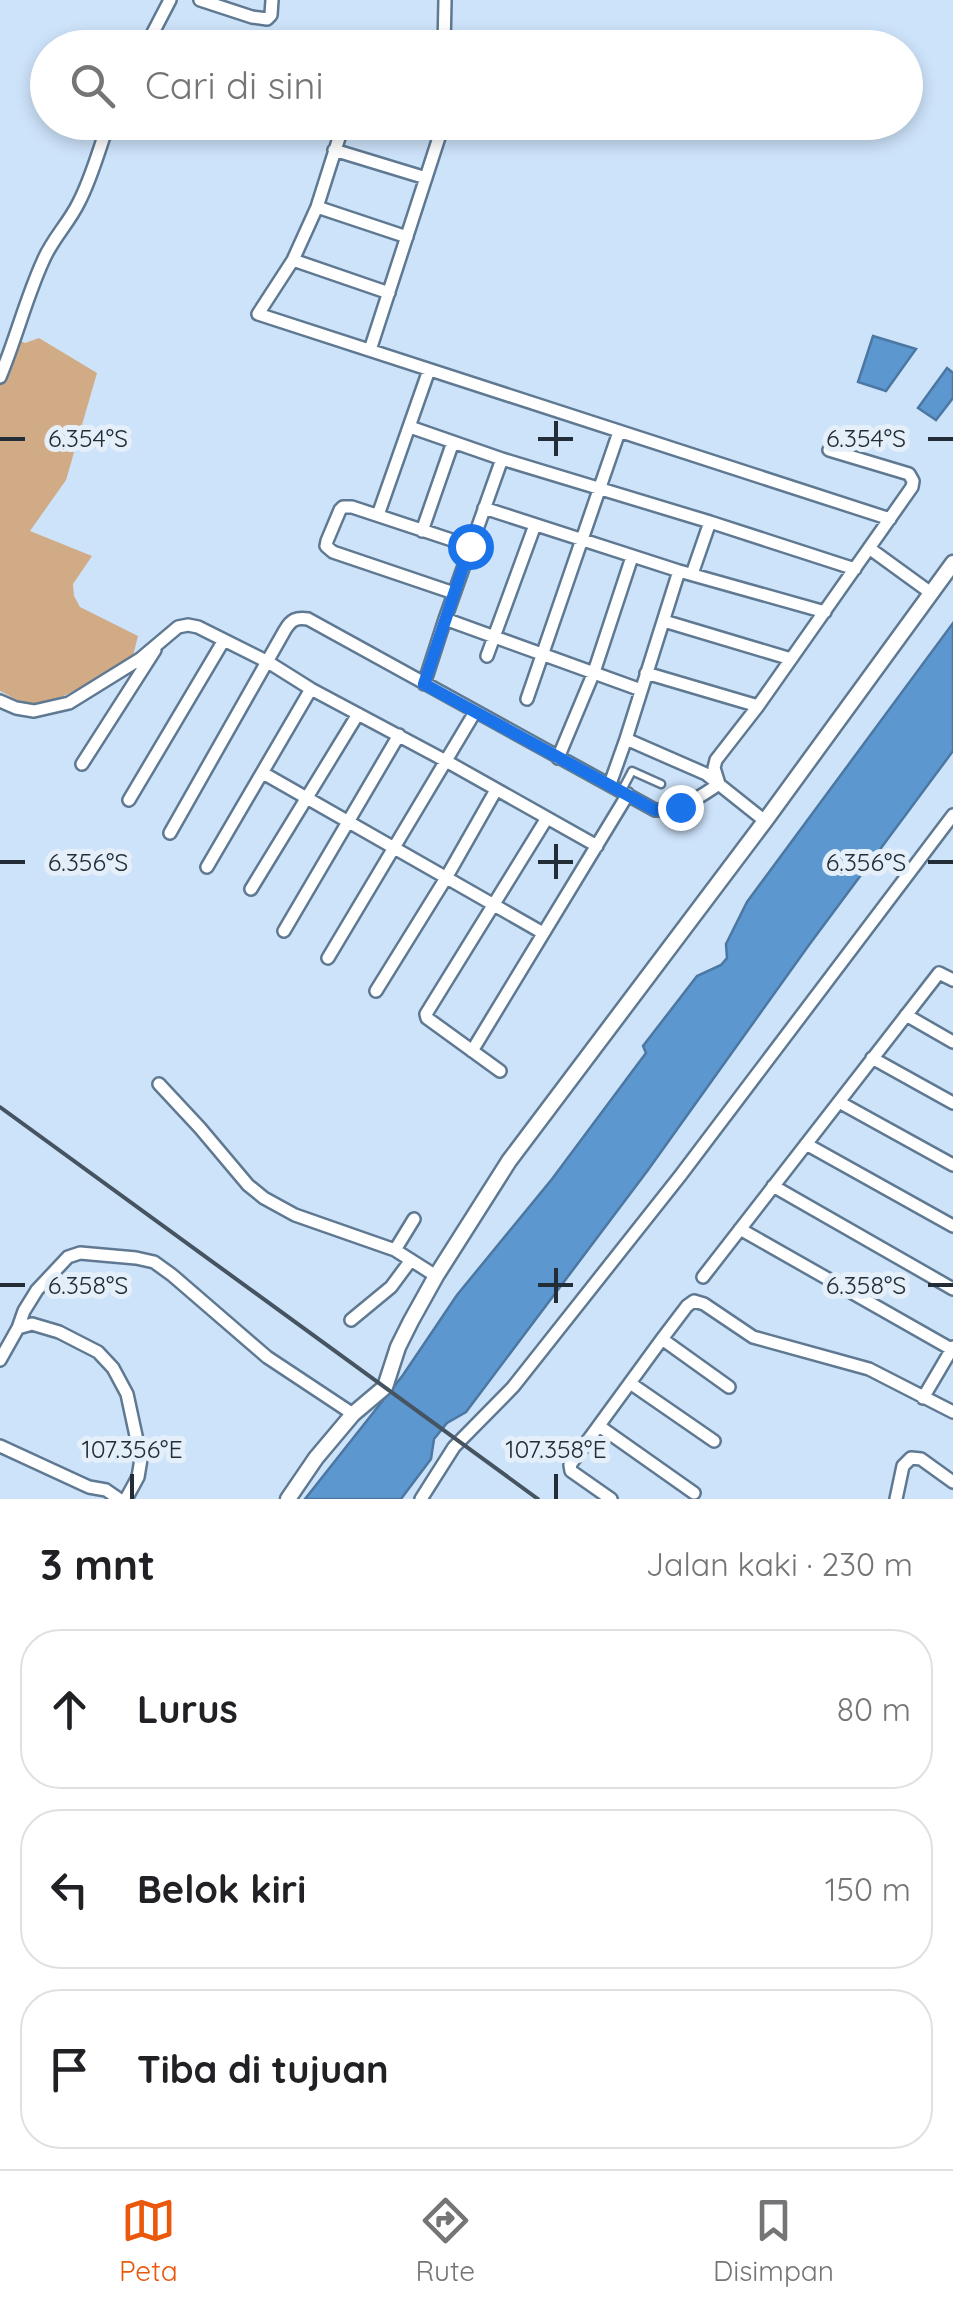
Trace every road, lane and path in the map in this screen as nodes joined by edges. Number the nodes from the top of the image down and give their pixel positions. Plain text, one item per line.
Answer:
1 (170, 0) edge
2 (200, 0) edge
3 (272, 0) edge
4 (445, 0) edge
5 (154, 30) edge
6 (444, 30) edge
7 (102, 140) edge
8 (338, 140) edge
9 (438, 140) edge
10 (334, 150) junction
11 (426, 178) junction
12 (317, 207) junction
13 (407, 237) junction
14 (293, 260) junction
15 (389, 293) junction
16 (370, 350) junction
17 (429, 370) junction
18 (0, 377) edge
19 (410, 428) junction
20 (620, 432) junction
21 (453, 442) junction
22 (830, 450) dead end
23 (502, 458) junction
24 (601, 488) junction
25 (484, 508) junction
26 (378, 515) junction
27 (890, 519) junction
28 (710, 522) junction
29 (535, 526) junction
30 (422, 530) junction
31 (583, 540) junction
32 (470, 546) junction
33 (869, 548) junction
34 (632, 556) junction
35 (953, 563) edge
36 (855, 568) junction
37 (685, 572) junction
38 (454, 593) junction
39 (931, 593) junction
40 (825, 612) junction
41 (444, 619) junction
42 (664, 621) junction
43 (494, 636) junction
44 (224, 640) junction
45 (159, 644) junction
46 (544, 654) junction
47 (487, 656) dead end
48 (791, 659) junction
49 (268, 662) junction
50 (594, 672) junction
51 (646, 673) junction
52 (424, 684) junction
53 (311, 689) junction
54 (641, 690) junction
55 (527, 699) dead end
56 (0, 701) edge
57 (758, 706) junction
58 (475, 712) junction
59 (358, 714) junction
60 (399, 735) junction
61 (626, 739) junction
62 (558, 758) junction
63 (446, 760) junction
64 (82, 764) dead end
65 (263, 774) junction
66 (610, 784) junction
67 (661, 784) dead end
68 (718, 784) junction
69 (496, 790) junction
70 (625, 792) junction
71 (305, 798) junction
72 (128, 800) dead end
73 (953, 816) edge
74 (547, 818) junction
75 (765, 821) junction
76 (348, 822) junction
77 (170, 833) dead end
78 (597, 846) junction
79 (395, 848) junction
80 (207, 867) dead end
81 (446, 878) junction
82 (251, 888) dead end
83 (492, 906) junction
84 (284, 931) dead end
85 (544, 934) junction
86 (328, 958) dead end
87 (953, 980) edge
88 (376, 991) dead end
89 (906, 1015) junction
90 (953, 1042) edge
91 (472, 1051) junction
92 (872, 1058) junction
93 (500, 1071) dead end
94 (159, 1084) dead end
95 (839, 1102) junction
96 (953, 1103) edge
97 (806, 1144) junction
98 (953, 1165) edge
99 (774, 1186) junction
100 (414, 1219) dead end
101 (953, 1226) edge
102 (740, 1230) junction
103 (395, 1250) junction
104 (412, 1260) junction
105 (436, 1276) junction
106 (703, 1277) dead end
107 (953, 1289) edge
108 (350, 1320) dead end
109 (18, 1328) junction
110 (662, 1339) junction
111 (953, 1349) edge
112 (0, 1360) edge
113 (630, 1383) junction
114 (729, 1387) dead end
115 (923, 1398) junction
116 (953, 1412) edge
117 (353, 1414) junction
118 (598, 1426) junction
119 (714, 1442) dead end
120 (0, 1446) edge
121 (953, 1482) edge
122 (89, 1486) junction
123 (694, 1493) dead end
124 (80, 1499) edge
125 (123, 1499) edge
126 (288, 1499) edge
127 (421, 1499) edge
128 (611, 1499) edge
129 (896, 1499) edge

1 - 5 street
2 - 3 street
4 - 6 street
7 - 18 street
8 - 10 street
9 - 11 street
10 - 11 street
10 - 12 street
11 - 13 street
12 - 13 street
12 - 14 street
13 - 15 street
14 - 15 street
14 - 16 street
15 - 16 street
16 - 17 street
17 - 19 street
17 - 20 street
19 - 21 street
19 - 26 street
20 - 24 street
20 - 27 street
21 - 23 street
21 - 30 street
22 - 27 street
23 - 24 street
23 - 25 street
24 - 28 street
24 - 31 street
25 - 29 street
25 - 32 street
26 - 30 street
26 - 38 street
27 - 33 street
28 - 36 street
28 - 37 street
29 - 31 street
29 - 43 street
30 - 32 street
31 - 34 street
31 - 46 street
32 - 38 street
33 - 36 street
33 - 39 street
34 - 37 street
34 - 50 street
35 - 39 street
36 - 40 street
37 - 40 street
37 - 42 street
38 - 41 street
39 - 75 street
40 - 48 street
41 - 43 street
41 - 52 street
42 - 48 street
42 - 51 street
43 - 46 street
43 - 47 street
44 - 45 street
44 - 49 street
44 - 72 street
45 - 56 street
45 - 64 street
46 - 50 street
46 - 55 street
48 - 57 street
49 - 52 street
49 - 53 street
49 - 77 street
50 - 54 street
50 - 62 street
51 - 54 street
51 - 57 street
52 - 58 street
53 - 59 street
53 - 65 street
54 - 61 street
57 - 68 street
58 - 62 street
58 - 63 street
59 - 60 street
59 - 71 street
60 - 63 street
60 - 76 street
61 - 66 street
61 - 68 street
62 - 66 street
63 - 69 street
63 - 79 street
65 - 71 street
65 - 80 street
66 - 70 street
67 - 70 lane
68 - 70 street
68 - 75 street
69 - 74 street
69 - 81 street
70 - 78 street
71 - 76 street
71 - 82 street
73 - 127 street
74 - 78 street
74 - 83 street
75 - 105 street
76 - 79 street
76 - 84 street
78 - 85 street
79 - 81 street
79 - 86 street
81 - 83 street
81 - 88 street
83 - 85 street
83 - 91 street
85 - 91 street
87 - 89 street
89 - 90 street
89 - 92 street
91 - 93 street
92 - 95 street
92 - 96 street
94 - 103 street
95 - 97 street
95 - 98 street
97 - 99 street
97 - 101 street
99 - 102 street
99 - 107 street
100 - 103 street
102 - 106 street
102 - 111 street
103 - 104 street
104 - 105 street
104 - 108 street
105 - 117 street
109 - 112 street
109 - 117 street
109 - 125 street
110 - 113 street
110 - 114 street
110 - 115 street
111 - 115 street
113 - 118 street
113 - 119 street
115 - 116 street
117 - 126 street
118 - 123 street
118 - 128 street
120 - 122 street
121 - 129 street
122 - 124 street
122 - 125 street

